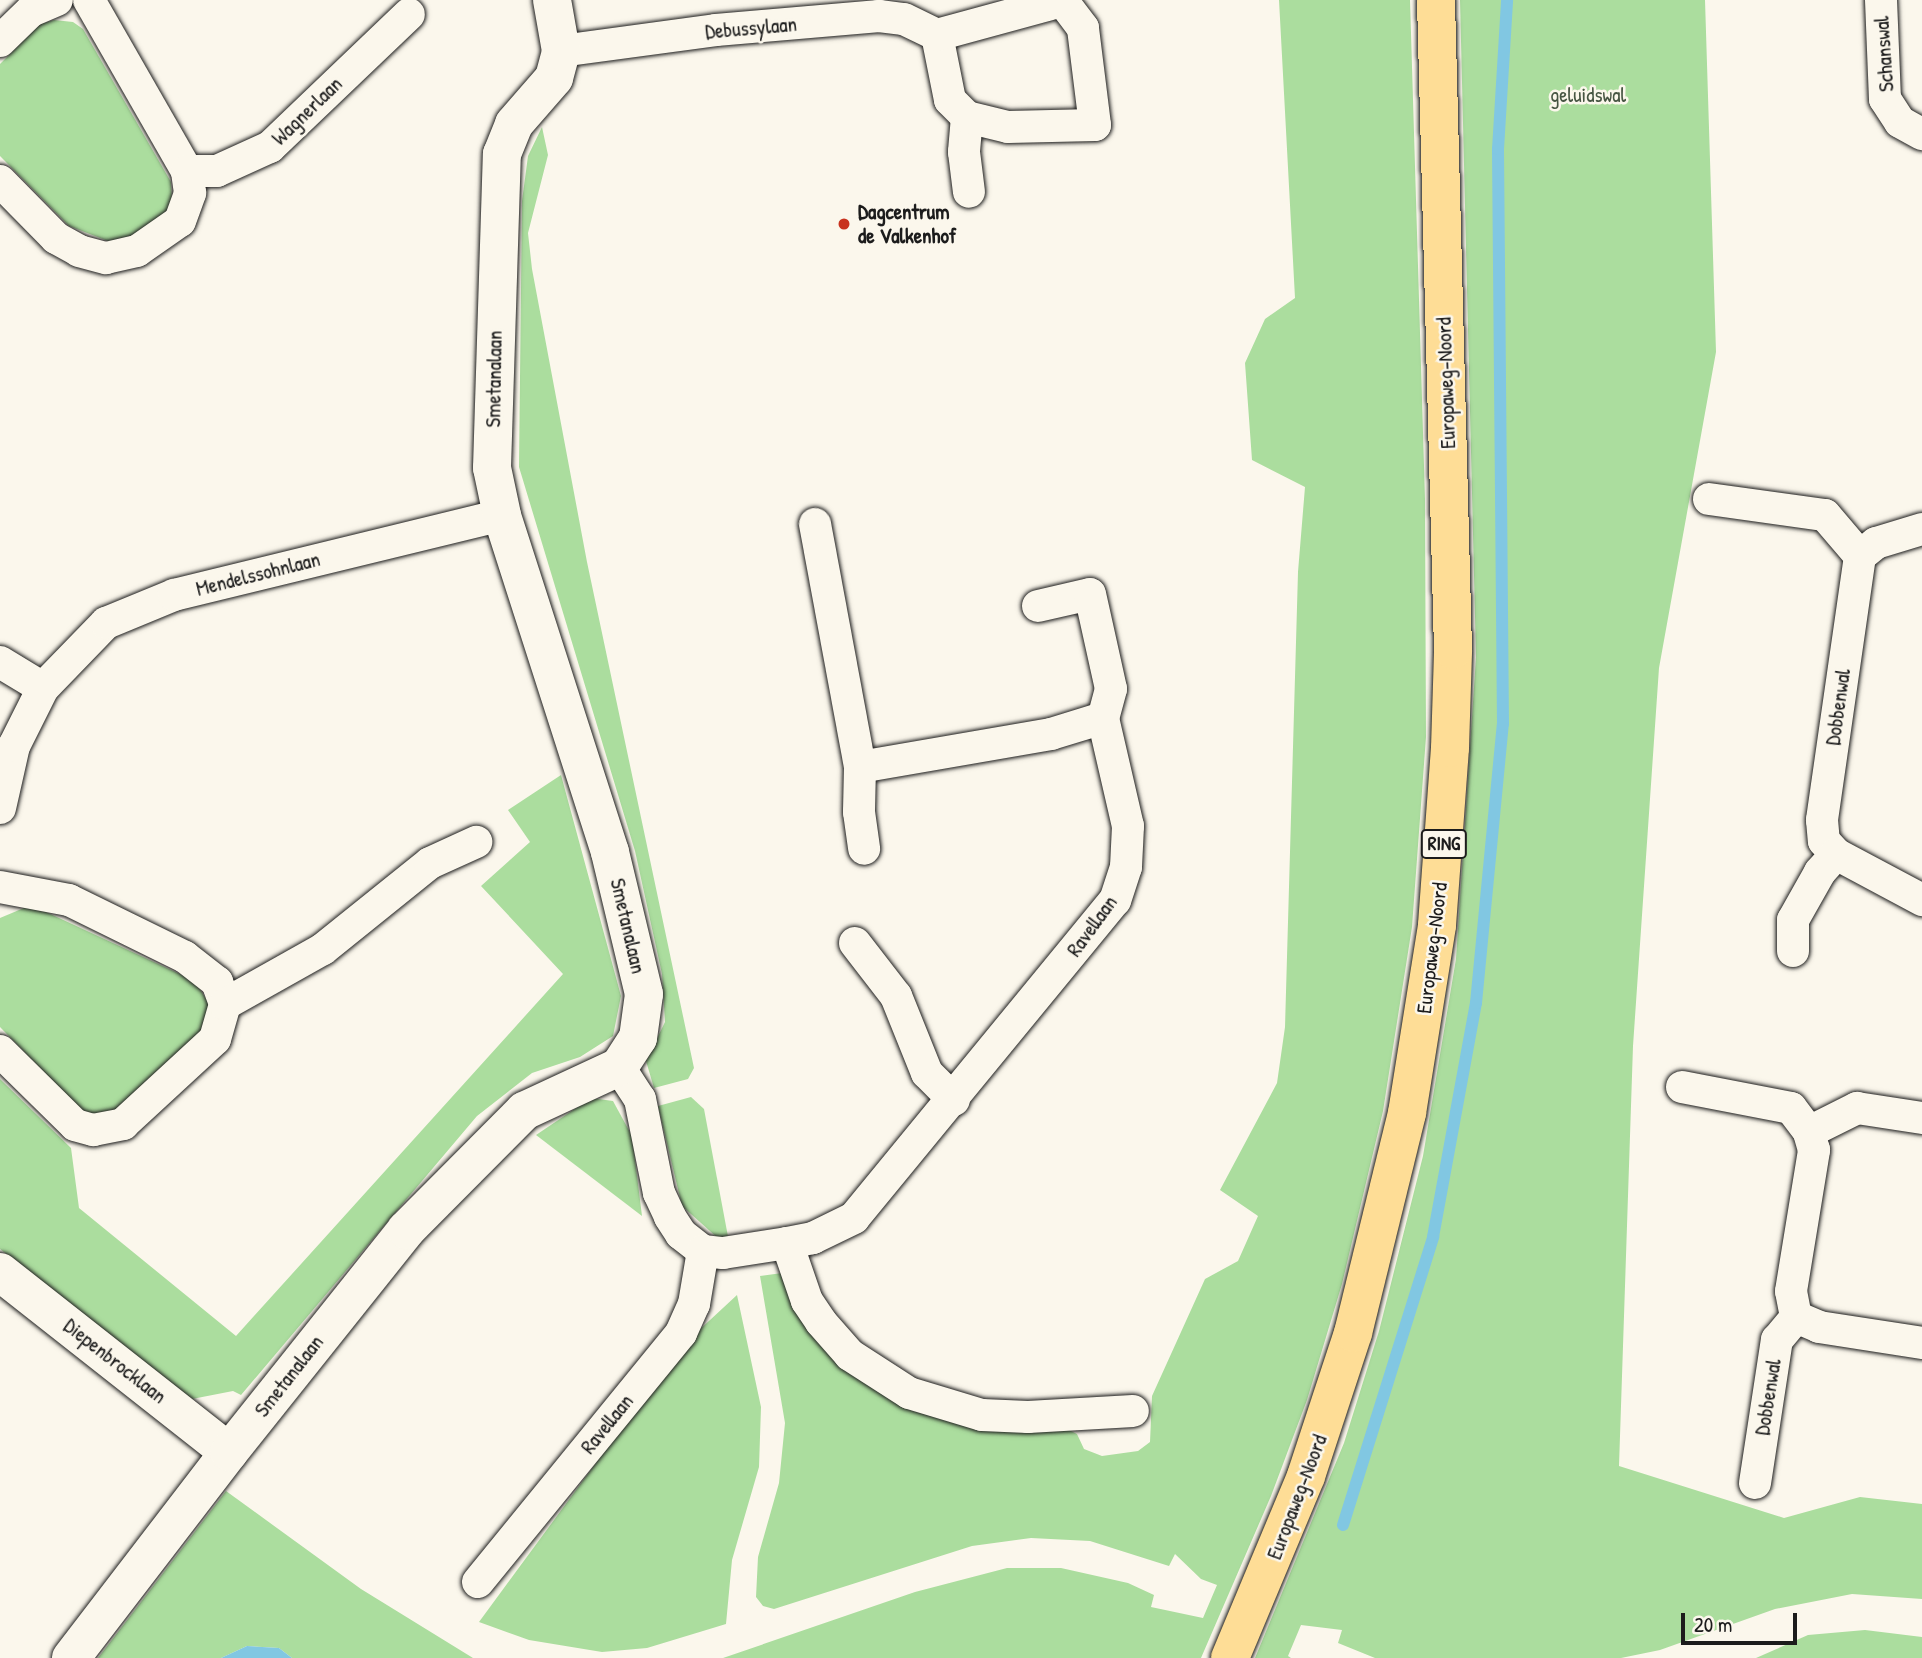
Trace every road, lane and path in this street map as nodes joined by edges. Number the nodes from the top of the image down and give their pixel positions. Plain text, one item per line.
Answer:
1 (57, 0) edge
2 (89, 0) edge
3 (552, 0) edge
4 (1436, 0) edge
5 (1881, 0) edge
6 (1062, 1) edge
7 (409, 14) dead end
8 (937, 35) junction
9 (0, 41) edge
10 (561, 51) junction
11 (967, 117) junction
12 (1922, 134) edge
13 (187, 171) junction
14 (0, 181) edge
15 (969, 192) dead end
16 (1709, 499) dead end
17 (502, 515) junction
18 (815, 524) dead end
19 (1922, 529) edge
20 (1860, 556) junction
21 (1038, 606) dead end
22 (0, 662) edge
23 (43, 688) junction
24 (1102, 718) junction
25 (860, 767) junction
26 (0, 808) edge
27 (476, 842) dead end
28 (864, 849) dead end
29 (1836, 854) junction
30 (0, 887) edge
31 (1922, 900) edge
32 (855, 943) dead end
33 (1793, 951) dead end
34 (225, 1004) junction
35 (0, 1051) edge
36 (619, 1067) junction
37 (1682, 1087) dead end
38 (954, 1100) junction
39 (1922, 1118) edge
40 (1809, 1132) junction
41 (787, 1243) junction
42 (703, 1251) junction
43 (0, 1272) edge
44 (1796, 1317) junction
45 (1922, 1343) edge
46 (1133, 1411) dead end
47 (229, 1451) junction
48 (1755, 1483) dead end
49 (478, 1582) dead end
50 (1230, 1657) edge
51 (71, 1658) edge

1 - 9 street
2 - 13 street
3 - 10 street, Smetanalaan
4 - 50 main road, Europaweg-Noord / RING
5 - 12 street, Schanswal
6 - 8 street
6 - 11 street
7 - 13 street, Wagnerlaan
8 - 10 street, Debussylaan
8 - 11 street
10 - 17 street, Smetanalaan
11 - 15 street
13 - 14 street
16 - 20 street
17 - 23 street, Mendelssohnlaan
17 - 36 street, Smetanalaan
18 - 25 street
19 - 20 street
20 - 29 street, Dobbenwal
21 - 24 street, Ravellaan
22 - 23 street
23 - 26 street, Mendelssohnlaan
24 - 25 street
24 - 38 street, Ravellaan
25 - 28 street
27 - 34 street
29 - 31 street
29 - 33 street
30 - 34 street
32 - 38 street
34 - 35 street
36 - 42 street
36 - 47 street, Smetanalaan
37 - 40 street
38 - 41 street, Ravellaan
39 - 40 street
40 - 44 street
41 - 42 street, Ravellaan
41 - 46 street
42 - 49 street, Ravellaan
43 - 47 street, Diepenbrocklaan
44 - 45 street
44 - 48 street, Dobbenwal
47 - 51 street, Smetanalaan

